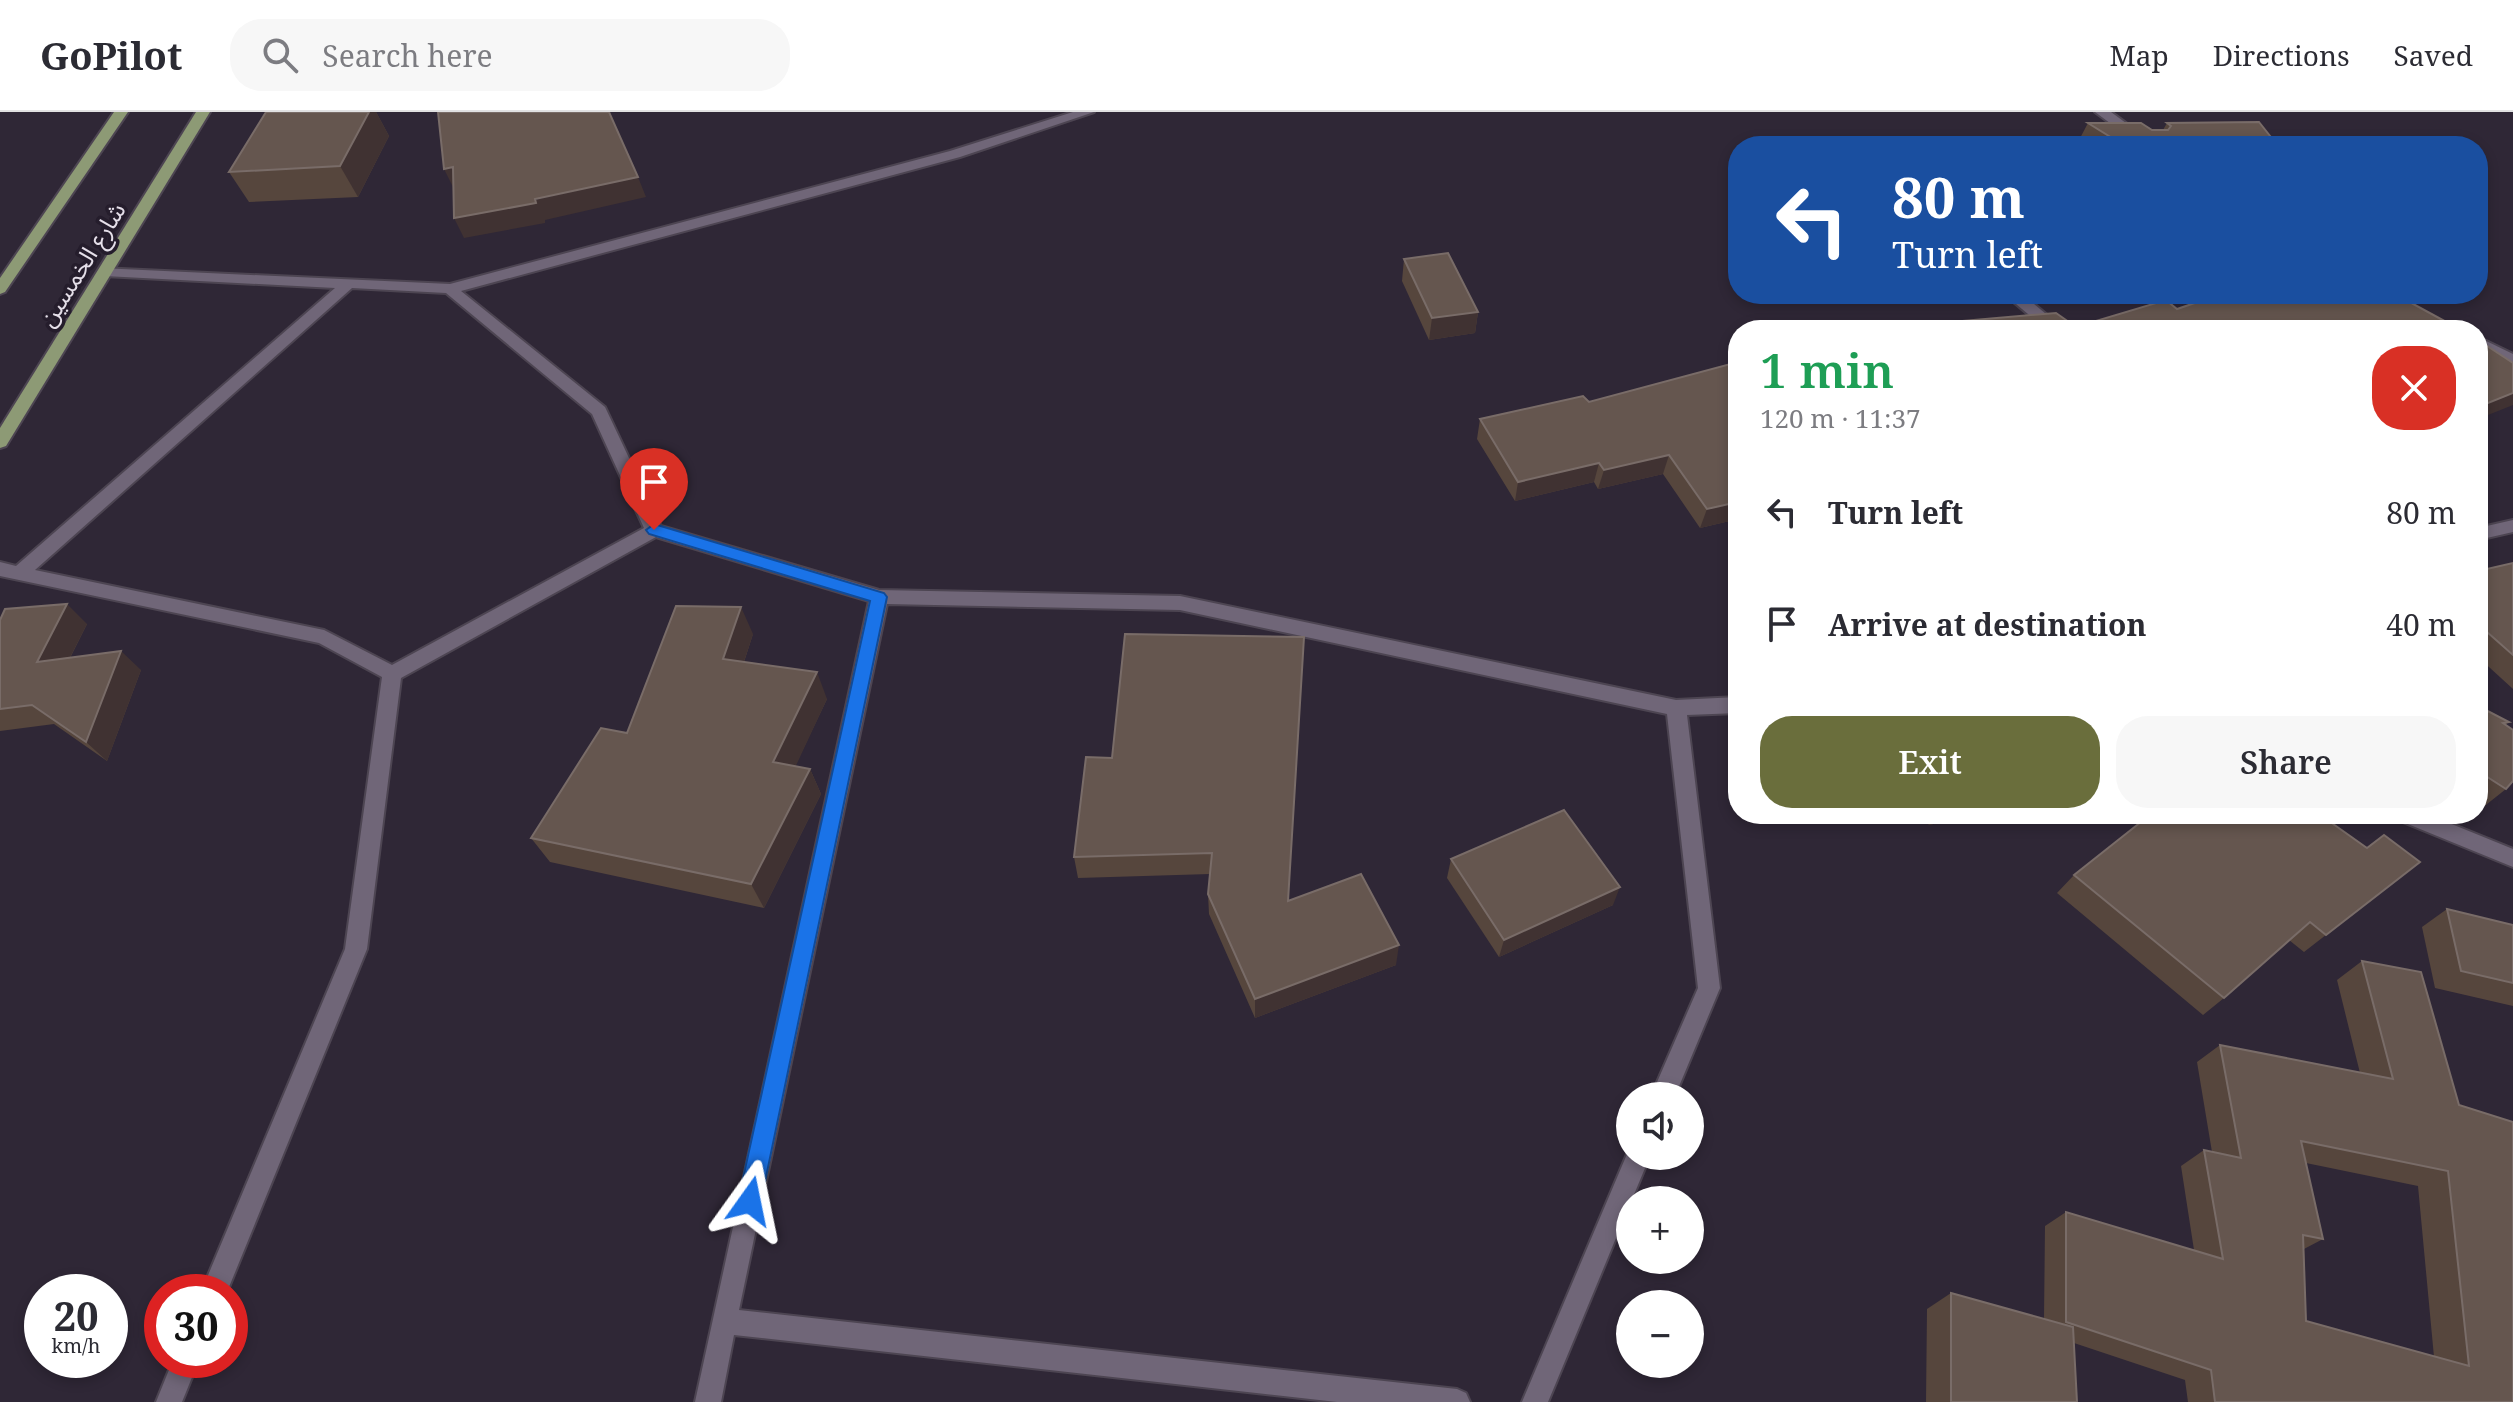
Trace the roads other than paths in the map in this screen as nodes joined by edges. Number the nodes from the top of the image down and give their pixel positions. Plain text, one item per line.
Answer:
1 (121, 112) edge
2 (203, 112) edge
3 (1087, 112) edge
4 (2102, 112) edge
5 (2136, 136) edge
6 (105, 271) junction
7 (347, 285) junction
8 (0, 289) edge
9 (450, 289) junction
10 (2024, 304) edge
11 (2044, 320) edge
12 (2488, 347) edge
13 (2513, 361) edge
14 (3, 433) edge
15 (2513, 526) edge
16 (654, 530) junction
17 (2488, 532) edge
18 (9, 571) edge
19 (879, 597) junction
20 (392, 674) junction
21 (1728, 705) edge
22 (1676, 708) junction
23 (2430, 824) edge
24 (2513, 858) edge
25 (1669, 1082) edge
26 (1632, 1170) edge
27 (221, 1274) edge
28 (724, 1321) junction
29 (179, 1378) edge
30 (169, 1402) edge
31 (708, 1402) edge
32 (1457, 1402) edge
33 (1535, 1402) edge

1 - 8 main road, شارع الخمسين
2 - 6 main road, شارع الخمسين
3 - 9 street
4 - 5 street
6 - 7 street
6 - 14 main road, شارع الخمسين
7 - 9 street
7 - 18 street
9 - 16 street
10 - 11 street
12 - 13 street
15 - 17 street
16 - 19 street
16 - 20 street
18 - 20 street
19 - 22 street
19 - 28 street
20 - 27 street
21 - 22 street
22 - 25 street
23 - 24 street
26 - 33 street
28 - 31 street
28 - 32 street
29 - 30 street

